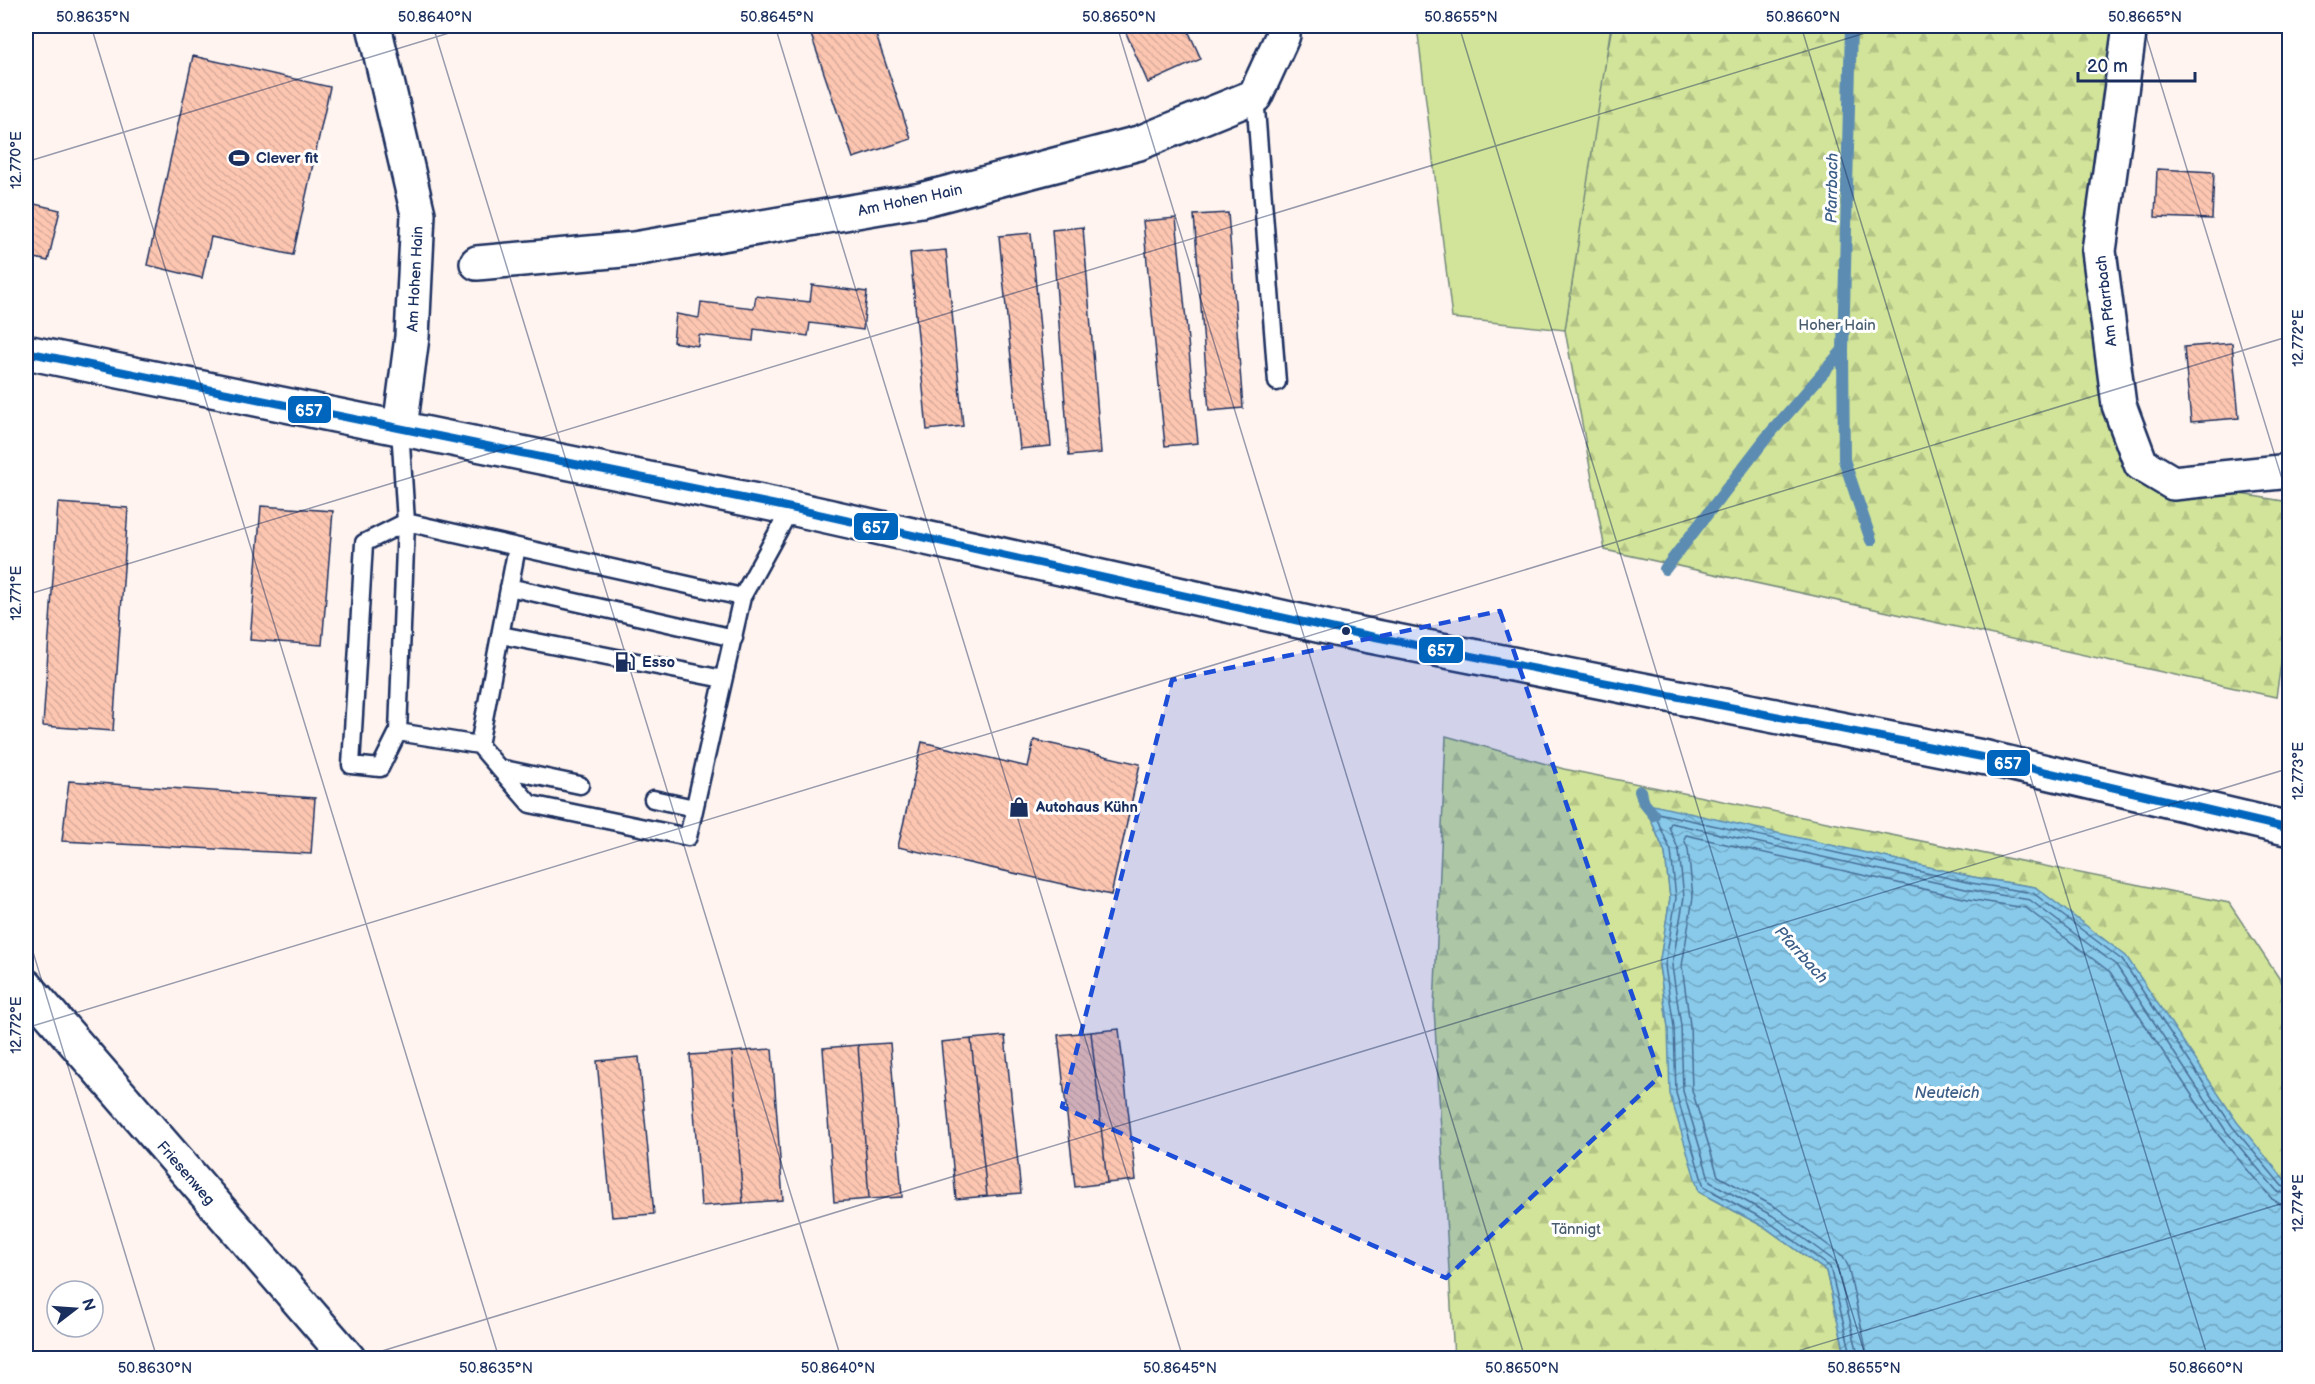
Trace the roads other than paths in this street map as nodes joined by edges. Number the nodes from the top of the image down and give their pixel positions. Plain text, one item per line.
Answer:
1 (374, 26) edge
2 (1282, 26) edge
3 (2130, 26) edge
4 (1255, 96) junction
5 (477, 263) dead end
6 (26, 352) edge
7 (1277, 381) dead end
8 (400, 428) junction
9 (2289, 471) edge
10 (790, 508) junction
11 (406, 522) junction
12 (517, 547) junction
13 (509, 586) junction
14 (742, 597) junction
15 (501, 635) junction
16 (734, 638) junction
17 (723, 679) junction
18 (398, 732) junction
19 (479, 745) junction
20 (499, 768) junction
21 (580, 785) dead end
22 (652, 799) dead end
23 (694, 808) junction
24 (2289, 829) edge
25 (26, 986) edge
26 (348, 1359) edge

1 - 8 street, Am Hohen Hain
2 - 4 street
3 - 9 street, Am Pfarrbach
4 - 5 street, Am Hohen Hain
4 - 7 lane
6 - 8 street
8 - 10 street
8 - 11 lane
10 - 14 lane
10 - 24 street
11 - 12 lane
11 - 18 lane
11 - 18 lane
12 - 13 lane
12 - 14 lane
13 - 15 lane
13 - 16 lane
14 - 16 lane
15 - 17 lane
15 - 19 lane
16 - 17 lane
17 - 23 lane
18 - 19 lane
19 - 20 lane
20 - 21 lane
20 - 23 lane
22 - 23 lane
25 - 26 street, Friesenweg

